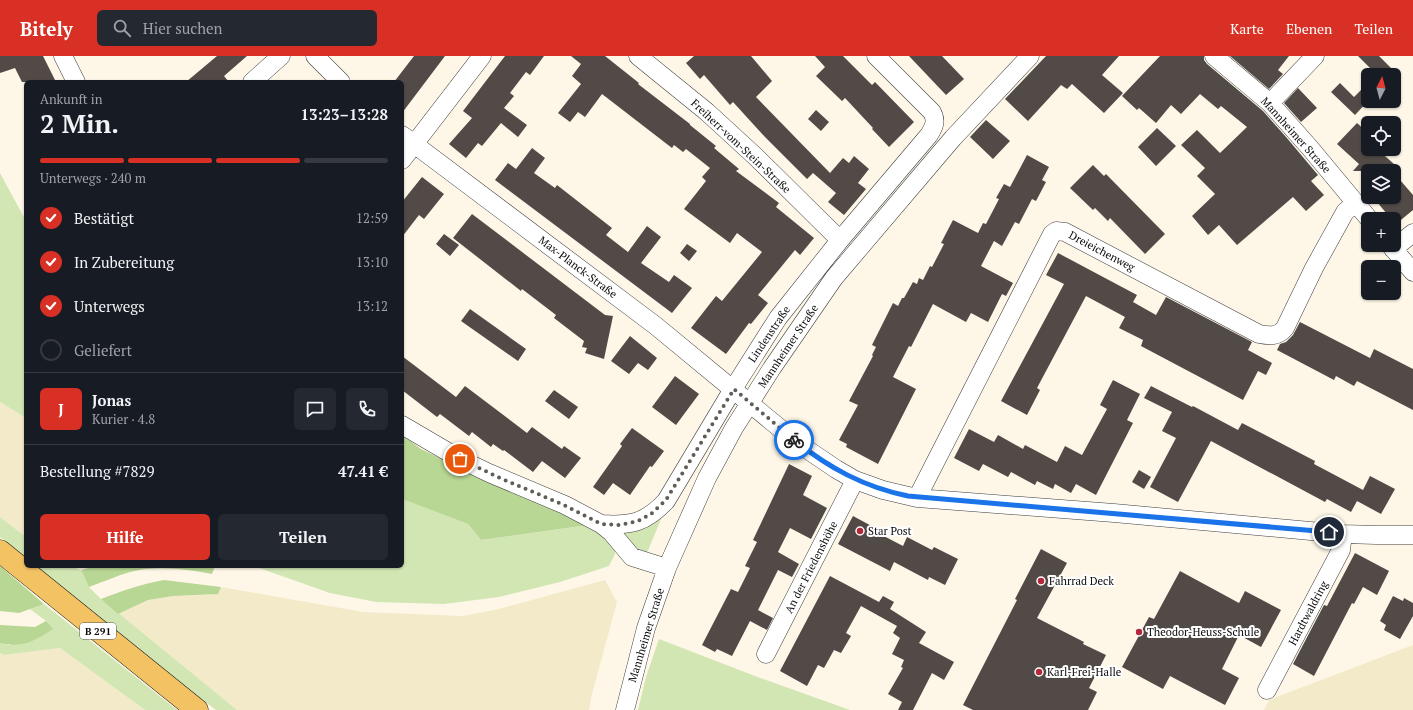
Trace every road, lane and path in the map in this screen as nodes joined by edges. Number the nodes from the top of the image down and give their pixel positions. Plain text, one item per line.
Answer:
1 (63, 56) edge
2 (281, 56) edge
3 (315, 56) edge
4 (482, 56) edge
5 (638, 56) edge
6 (876, 56) edge
7 (1030, 56) edge
8 (1214, 56) edge
9 (1315, 56) edge
10 (75, 80) edge
11 (254, 80) edge
12 (339, 80) edge
13 (1270, 103) junction
14 (408, 139) edge
15 (404, 153) edge
16 (1356, 203) junction
17 (1363, 212) edge
18 (1413, 232) edge
19 (840, 240) junction
20 (1401, 241) edge
21 (1396, 252) edge
22 (1413, 272) edge
23 (734, 389) junction
24 (750, 403) junction
25 (404, 426) edge
26 (855, 480) junction
27 (917, 498) junction
28 (601, 524) junction
29 (1343, 534) junction
30 (1413, 535) edge
31 (0, 551) edge
32 (667, 568) junction
33 (766, 654) dead end
34 (1267, 690) dead end
35 (197, 710) edge
36 (625, 710) edge

1 - 10 street
2 - 11 street
3 - 12 street
4 - 14 street
5 - 19 street, Freiherr-vom-Stein-Straße
6 - 19 street, Lindenstraße
7 - 24 street, Mannheimer Straße
8 - 13 street, Mannheimer Straße
9 - 13 street
13 - 16 street, Mannheimer Straße
14 - 15 street
14 - 23 street, Max-Planck-Straße
16 - 17 street, Mannheimer Straße
16 - 27 street, Dreieichenweg
18 - 20 street
19 - 23 street, Lindenstraße
21 - 22 street
23 - 24 street, Max-Planck-Straße
23 - 28 street, Lindenstraße
24 - 26 street
24 - 32 street, Mannheimer Straße
25 - 28 street
26 - 27 street
26 - 33 street, An der Friedenshöhe
27 - 29 street
28 - 32 street
29 - 30 street
29 - 34 street, Hardtwaldring
31 - 35 main road, B 291
32 - 36 street, Mannheimer Straße

